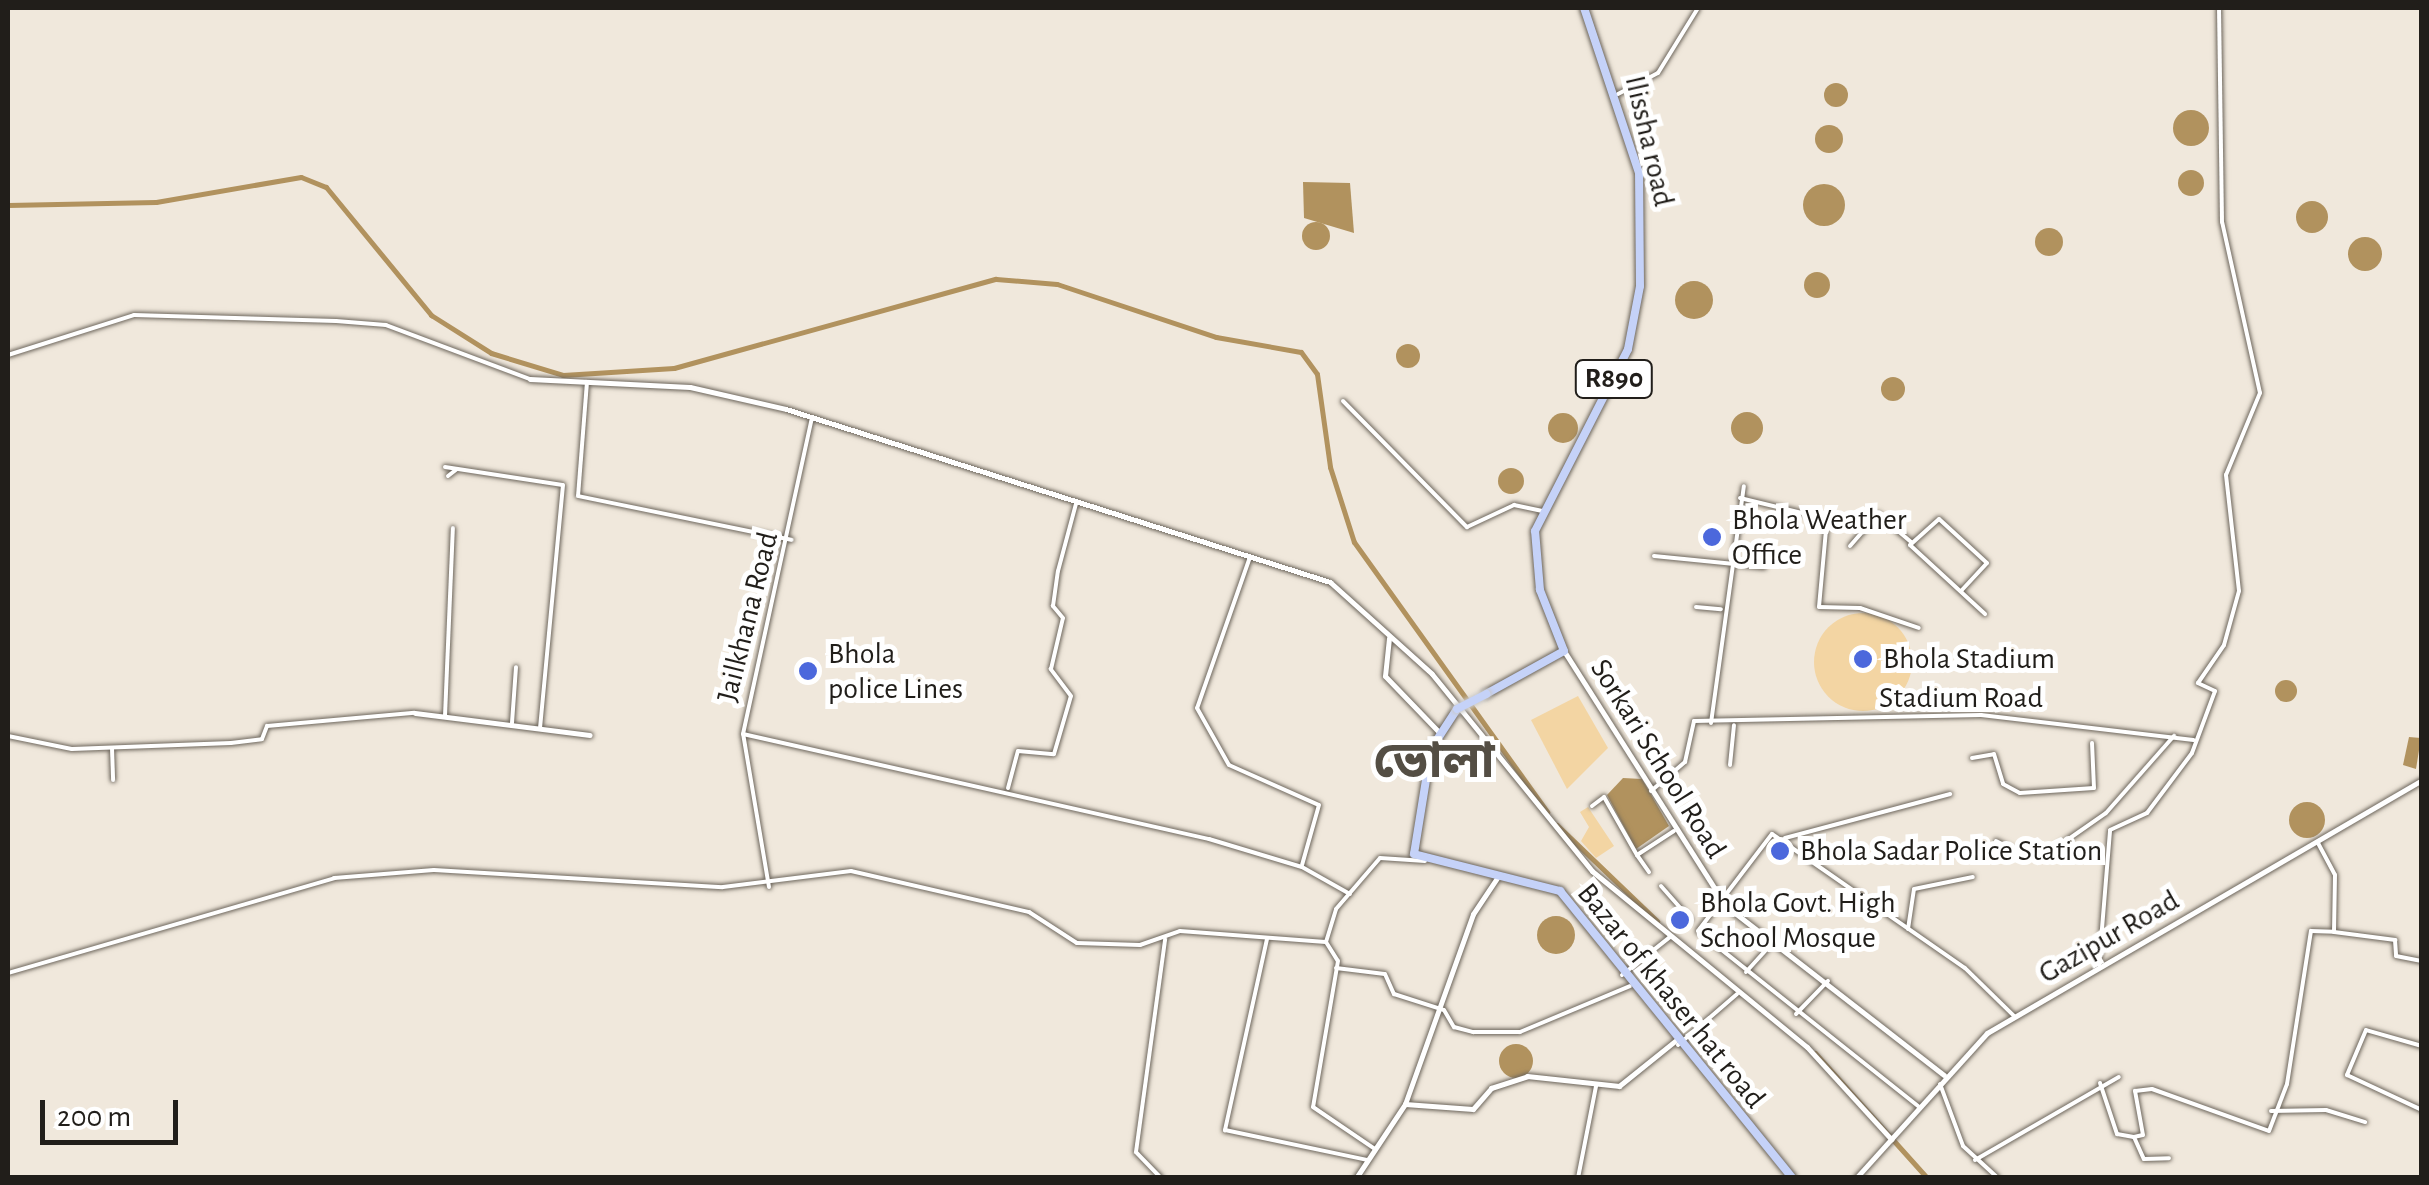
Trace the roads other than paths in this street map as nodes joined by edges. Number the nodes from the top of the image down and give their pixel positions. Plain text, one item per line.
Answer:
1 (1584, 8) edge
2 (1698, 8) edge
3 (2220, 8) edge
4 (1618, 94) junction
5 (8, 354) edge
6 (530, 379) joint
7 (587, 382) junction
8 (1343, 402) dead end
9 (812, 417) junction
10 (445, 467) dead end
11 (457, 469) junction
12 (448, 476) dead end
13 (1744, 486) dead end
14 (1740, 498) junction
15 (1076, 504) junction
16 (1542, 511) junction
17 (452, 528) dead end
18 (792, 540) junction
19 (1912, 544) junction
20 (1850, 546) dead end
21 (1250, 556) junction
22 (1654, 556) dead end
23 (1728, 560) junction
24 (1764, 567) dead end
25 (1961, 590) junction
26 (1696, 607) dead end
27 (1721, 610) junction
28 (1985, 614) dead end
29 (1919, 628) dead end
30 (1389, 638) junction
31 (1564, 650) junction
32 (516, 667) dead end
33 (415, 713) joint
34 (445, 716) junction
35 (512, 723) junction
36 (1712, 723) junction
37 (1734, 724) junction
38 (540, 726) junction
39 (1438, 731) junction
40 (743, 734) junction
41 (590, 735) dead end
42 (8, 736) edge
43 (2174, 736) junction
44 (2195, 740) junction
45 (2092, 742) dead end
46 (112, 748) junction
47 (1972, 758) dead end
48 (1730, 765) dead end
49 (113, 780) dead end
50 (2422, 780) edge
51 (1008, 788) junction
52 (1651, 792) junction
53 (1950, 794) dead end
54 (1592, 806) dead end
55 (1674, 832) junction
56 (1784, 838) junction
57 (1996, 841) dead end
58 (2318, 844) junction
59 (1637, 855) junction
60 (1425, 862) junction
61 (1302, 867) junction
62 (1648, 872) dead end
63 (1499, 874) junction
64 (1973, 876) dead end
65 (1660, 886) dead end
66 (768, 887) junction
67 (1351, 894) junction
68 (1719, 896) junction
69 (1691, 920) dead end
70 (1908, 929) junction
71 (2334, 932) junction
72 (1670, 937) junction
73 (1165, 939) junction
74 (1268, 939) junction
75 (1776, 939) junction
76 (1326, 942) junction
77 (2422, 961) edge
78 (1336, 968) junction
79 (2100, 970) junction
80 (1746, 972) junction
81 (8, 973) edge
82 (1622, 975) junction
83 (1828, 981) junction
84 (1630, 986) junction
85 (1737, 994) junction
86 (1444, 1010) junction
87 (1796, 1014) junction
88 (2014, 1016) junction
89 (1676, 1043) junction
90 (2422, 1046) edge
91 (1944, 1076) junction
92 (2119, 1077) dead end
93 (2100, 1083) junction
94 (1940, 1084) junction
95 (1596, 1086) junction
96 (1404, 1104) junction
97 (1918, 1106) junction
98 (2422, 1110) edge
99 (2271, 1112) junction
100 (2366, 1122) dead end
101 (2134, 1137) junction
102 (1891, 1139) junction
103 (1375, 1149) junction
104 (2169, 1158) dead end
105 (1367, 1160) junction
106 (1975, 1160) junction
107 (1161, 1178) edge
108 (1356, 1178) edge
109 (1578, 1178) edge
110 (1792, 1178) edge
111 (1856, 1178) edge
112 (1998, 1178) edge

1 - 4 main road, Ilissha road / R890
2 - 4 street
3 - 44 street
4 - 16 main road, Ilissha road / R890
5 - 6 street
6 - 7 street
7 - 9 street
7 - 18 street
8 - 16 street
9 - 15 street
9 - 18 street, Jailkhana Road
10 - 11 street
11 - 12 street
11 - 38 street
13 - 14 street
14 - 23 street
14 - 29 street
15 - 21 street
15 - 51 street
16 - 31 main road, Ilissha road / R890
17 - 34 street
18 - 40 street, Jailkhana Road
19 - 20 street
19 - 25 street
19 - 25 street
21 - 30 street
21 - 61 street
22 - 23 street
23 - 24 street
23 - 27 street
25 - 28 street
26 - 27 street
27 - 36 street
30 - 39 street
30 - 72 street
31 - 39 main road, bridge
31 - 52 street, Sorkari School Road
32 - 35 street
33 - 34 street
33 - 46 street
34 - 35 street
35 - 38 street
36 - 37 street, Stadium Road
36 - 52 street
37 - 43 street, Stadium Road
37 - 48 street
38 - 41 street
39 - 60 main road
40 - 51 street
40 - 66 street, Jailkhana Road
42 - 46 street
43 - 44 street, Stadium Road
43 - 57 street
44 - 79 street
45 - 47 street
46 - 49 street
50 - 58 street, Gazipur Road
51 - 61 street
52 - 55 street, Sorkari School Road
53 - 56 street
54 - 59 street
55 - 59 street
55 - 68 street, Sorkari School Road
56 - 68 street
56 - 70 street
58 - 71 street
58 - 79 street, Gazipur Road
59 - 62 street
60 - 63 main road, Bazar of khaser hat road
60 - 67 street
61 - 67 street
63 - 82 main road, Bazar of khaser hat road
63 - 86 street
64 - 70 street
65 - 69 street
66 - 73 street
66 - 81 street
67 - 76 street
68 - 75 street, Sorkari School Road
68 - 80 street
70 - 88 street
71 - 77 street
71 - 99 street
72 - 82 street
72 - 85 street
73 - 74 street
73 - 107 street
74 - 76 street
74 - 105 street
75 - 80 street
75 - 83 street, Sorkari School Road
76 - 78 street
78 - 86 street
78 - 103 street
79 - 88 street, Gazipur Road
80 - 87 street
82 - 84 main road, Bazar of khaser hat road
83 - 87 street
83 - 91 street, Sorkari School Road
84 - 86 street
84 - 89 main road, Bazar of khaser hat road
85 - 89 street
85 - 102 street
86 - 96 street
87 - 97 street
88 - 91 street, Gazipur Road
89 - 95 street
89 - 110 main road, Bazar of khaser hat road
90 - 98 street
91 - 94 street, Gazipur Road
92 - 93 street
93 - 101 street
93 - 106 street
94 - 97 street, Gazipur Road
94 - 106 street
95 - 96 street
95 - 109 street
96 - 103 street
97 - 102 street, Gazipur Road
99 - 100 street
99 - 101 street
101 - 104 street
102 - 111 street, Gazipur Road
103 - 105 street
105 - 108 street
106 - 112 street

